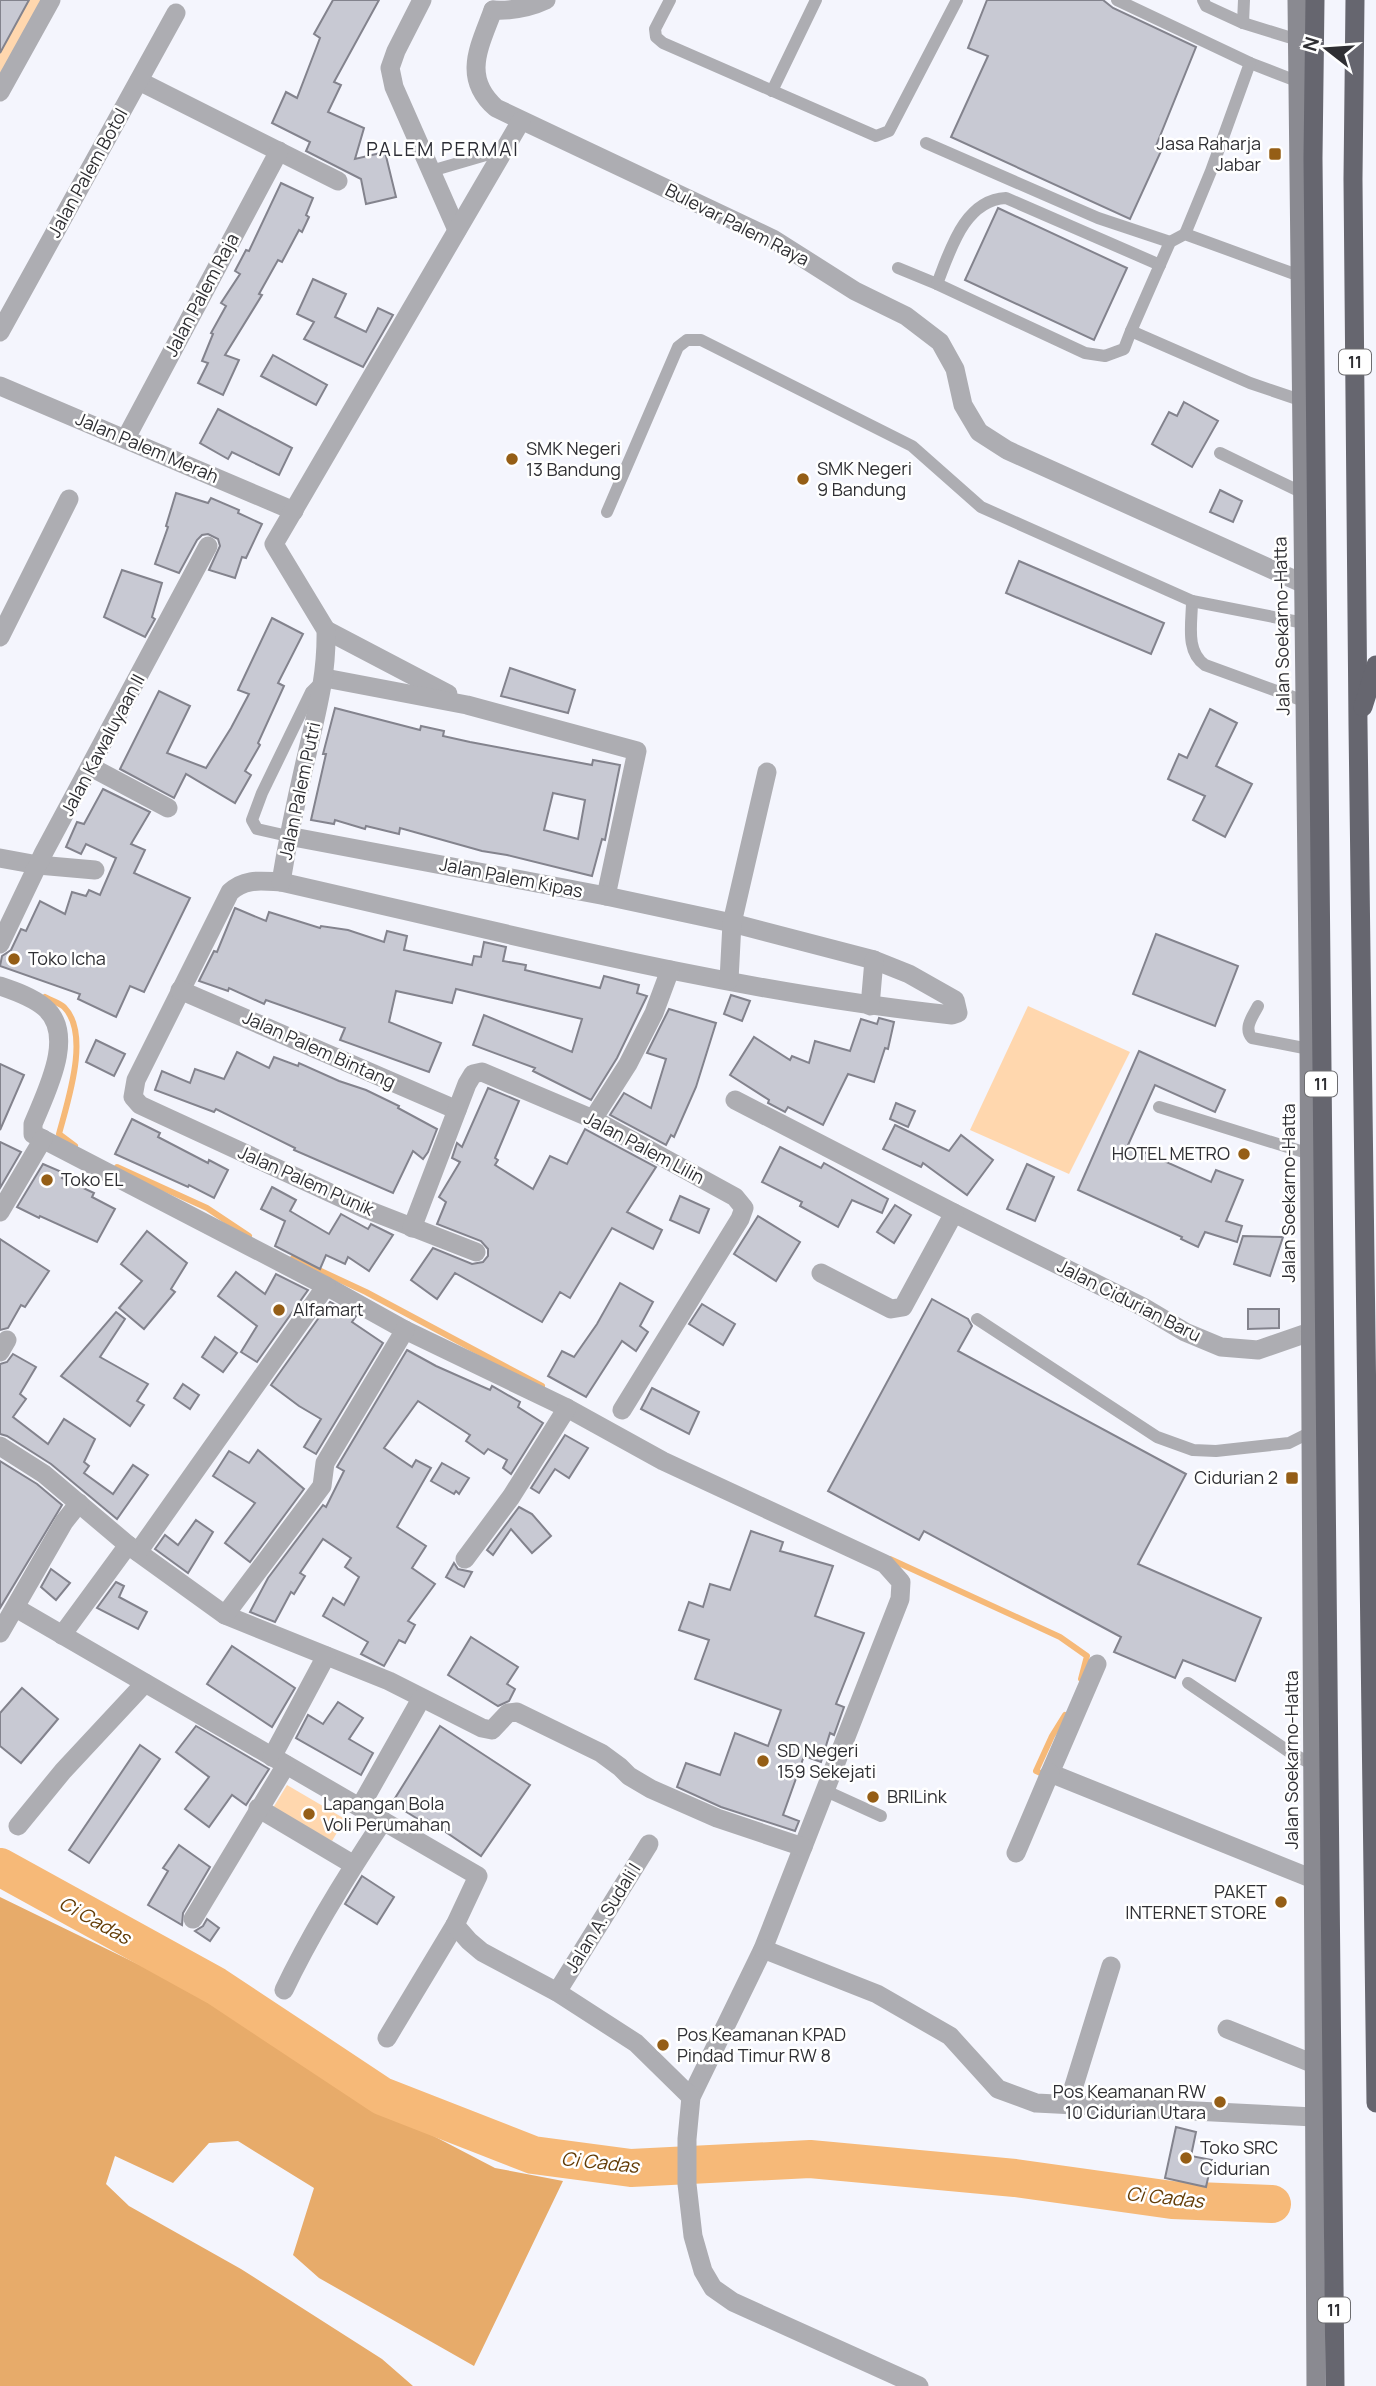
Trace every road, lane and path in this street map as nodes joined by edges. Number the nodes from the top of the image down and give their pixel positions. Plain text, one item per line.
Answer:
1 (51, 0) edge
2 (422, 0) edge
3 (546, 0) edge
4 (670, 0) edge
5 (816, 0) edge
6 (957, 0) edge
7 (1116, 0) edge
8 (1203, 0) edge
9 (1244, 0) edge
10 (1297, 0) edge
11 (1315, 0) edge
12 (1355, 0) edge
13 (487, 5) edge
14 (176, 13) dead end
15 (1243, 23) junction
16 (1298, 40) junction
17 (1250, 63) junction
18 (139, 81) junction
19 (1306, 82) junction
20 (772, 91) junction
21 (0, 92) edge
22 (521, 121) junction
23 (1298, 136) joint
24 (926, 143) dead end
25 (503, 150) junction
26 (279, 151) junction
27 (430, 171) junction
28 (338, 181) dead end
29 (457, 230) junction
30 (1185, 234) junction
31 (1170, 242) junction
32 (1160, 265) junction
33 (898, 268) dead end
34 (1300, 276) junction
35 (937, 284) junction
36 (1131, 331) junction
37 (0, 332) edge
38 (0, 386) edge
39 (1300, 400) junction
40 (126, 438) junction
41 (1220, 453) dead end
42 (1301, 492) junction
43 (68, 499) dead end
44 (294, 511) junction
45 (607, 512) dead end
46 (208, 546) dead end
47 (1302, 583) junction
48 (1192, 601) junction
49 (1304, 623) junction
50 (326, 630) junction
51 (0, 637) edge
52 (1376, 665) edge
53 (325, 678) junction
54 (1304, 701) junction
55 (467, 705) junction
56 (1358, 724) junction
57 (91, 766) junction
58 (767, 772) dead end
59 (168, 808) dead end
60 (288, 836) junction
61 (0, 858) edge
62 (38, 864) junction
63 (95, 870) dead end
64 (281, 882) junction
65 (606, 896) junction
66 (1307, 921) junction
67 (733, 923) junction
68 (0, 944) edge
69 (1320, 950) junction
70 (874, 960) junction
71 (670, 970) junction
72 (729, 980) junction
73 (0, 986) edge
74 (180, 990) junction
75 (870, 1006) junction
76 (1258, 1006) dead end
77 (1309, 1049) junction
78 (735, 1100) dead end
79 (140, 1105) joint
80 (1159, 1107) dead end
81 (457, 1111) junction
82 (593, 1119) junction
83 (43, 1139) junction
84 (1310, 1154) junction
85 (0, 1212) edge
86 (954, 1213) junction
87 (412, 1228) junction
88 (476, 1252) dead end
89 (821, 1273) dead end
90 (326, 1286) junction
91 (976, 1319) dead end
92 (1366, 1323) junction
93 (405, 1330) junction
94 (1310, 1332) junction
95 (1376, 1349) edge
96 (567, 1408) junction
97 (622, 1410) dead end
98 (1311, 1432) junction
99 (0, 1446) edge
100 (79, 1503) junction
101 (133, 1548) junction
102 (465, 1559) dead end
103 (16, 1608) junction
104 (225, 1615) junction
105 (0, 1633) edge
106 (62, 1635) junction
107 (326, 1656) junction
108 (1097, 1664) dead end
109 (145, 1683) junction
110 (1188, 1683) dead end
111 (421, 1699) junction
112 (279, 1761) junction
113 (1312, 1765) junction
114 (1050, 1773) junction
115 (825, 1791) junction
116 (360, 1807) junction
117 (258, 1808) junction
118 (881, 1816) dead end
119 (383, 1821) junction
120 (18, 1826) dead end
121 (649, 1844) dead end
122 (803, 1847) junction
123 (1016, 1853) dead end
124 (354, 1865) junction
125 (1313, 1879) junction
126 (193, 1919) dead end
127 (455, 1924) junction
128 (763, 1949) junction
129 (1111, 1966) dead end
130 (284, 1990) dead end
131 (557, 1993) junction
132 (1227, 2029) dead end
133 (387, 2038) dead end
134 (1314, 2064) junction
135 (691, 2097) junction
136 (1376, 2103) edge
137 (1069, 2105) junction
138 (1314, 2117) junction
139 (1324, 2167) junction
140 (1324, 2236) junction
141 (919, 2386) edge
142 (1316, 2386) edge
143 (1335, 2386) edge

1 - 21 street
2 - 27 street
3 - 13 street
4 - 20 lane
5 - 20 lane
6 - 20 lane
7 - 17 lane
8 - 15 lane
9 - 15 lane
10 - 16 main road, Jalan Soekarno-Hatta
11 - 19 highway, Jalan Soekarno-Hatta / 11
12 - 56 highway, 11
13 - 22 street, Bulevar Palem Raya
14 - 18 street, Jalan Palem Botol
15 - 16 lane
16 - 19 main road, Jalan Soekarno-Hatta
17 - 19 lane
17 - 30 lane
18 - 26 street
18 - 37 street, Jalan Palem Botol
19 - 23 highway
19 - 69 highway, Jalan Soekarno-Hatta / 11
22 - 25 street
22 - 47 street, Bulevar Palem Raya
23 - 34 main road, Jalan Soekarno-Hatta
24 - 31 lane
25 - 27 lane
25 - 29 street
26 - 28 street
26 - 40 street, Jalan Palem Raja
27 - 29 street
29 - 44 street
30 - 31 lane
30 - 34 lane
31 - 32 lane
32 - 35 lane
32 - 36 lane
33 - 35 lane
34 - 39 main road, Jalan Soekarno-Hatta
35 - 36 lane
36 - 39 lane
38 - 40 street, Jalan Palem Merah
39 - 42 main road, Jalan Soekarno-Hatta
40 - 44 street, Jalan Palem Merah
41 - 42 lane
42 - 47 main road, Jalan Soekarno-Hatta
43 - 51 street
44 - 50 street
45 - 48 lane
46 - 57 street, Jalan Kawaluyaan II
47 - 49 main road, Jalan Soekarno-Hatta
48 - 49 lane
48 - 54 lane
49 - 54 main road, Jalan Soekarno-Hatta
50 - 53 street, Jalan Palem Putri
50 - 55 street
52 - 56 highway
53 - 55 street
53 - 60 street, Jalan Palem Putri
53 - 60 lane
54 - 66 main road, Jalan Soekarno-Hatta
55 - 65 street
56 - 92 highway, 11
57 - 59 street
57 - 62 street, Jalan Kawaluyaan II
58 - 67 street
60 - 64 street, Jalan Palem Putri
60 - 65 street, Jalan Palem Kipas
61 - 62 street
62 - 63 street
62 - 68 street, Jalan Kawaluyaan II
64 - 71 street
64 - 74 street, Jalan Palem Putri
65 - 67 street, Jalan Palem Kipas
66 - 69 highway
66 - 77 main road, Jalan Soekarno-Hatta
67 - 70 street, Jalan Palem Kipas
67 - 72 street
69 - 139 highway, Jalan Soekarno-Hatta / 11
70 - 75 street
70 - 75 street, Jalan Palem Kipas
71 - 72 street
71 - 82 street
72 - 75 street
73 - 83 street
74 - 79 street, Jalan Palem Putri
74 - 81 street, Jalan Palem Bintang
76 - 77 lane
77 - 84 main road, Jalan Soekarno-Hatta
78 - 86 street, Jalan Cidurian Baru
79 - 87 street, Jalan Palem Punik
80 - 84 lane
81 - 82 street, Jalan Palem Lilin
81 - 87 street, Jalan Palem Lilin
82 - 97 street, Jalan Palem Lilin
83 - 85 street
83 - 90 street
84 - 94 main road, Jalan Soekarno-Hatta
86 - 89 street
86 - 94 street, Jalan Cidurian Baru
87 - 88 street, Jalan Palem Punik
90 - 93 street
90 - 101 street
91 - 98 lane
92 - 95 highway
92 - 136 highway, 11
93 - 96 street
93 - 104 street
94 - 98 main road, Jalan Soekarno-Hatta
96 - 102 street
96 - 115 street
98 - 113 main road, Jalan Soekarno-Hatta
99 - 100 street
100 - 101 street
100 - 103 street
101 - 104 street
101 - 106 street
103 - 105 street
103 - 106 street
104 - 107 street
106 - 109 street
107 - 111 street
107 - 112 street
108 - 114 street
109 - 112 street
109 - 120 street
110 - 113 lane
111 - 116 street
111 - 122 street
112 - 116 street
112 - 117 street
113 - 125 main road, Jalan Soekarno-Hatta
114 - 123 street
114 - 125 street
115 - 118 lane
115 - 122 street
116 - 119 street
117 - 124 street
117 - 126 street
119 - 124 street
119 - 127 street
121 - 131 street, Jalan A. Sudali I
122 - 128 street
124 - 130 street
125 - 134 main road, Jalan Soekarno-Hatta
127 - 131 street
127 - 133 street
128 - 135 street
128 - 137 street
129 - 137 street
131 - 135 street
132 - 134 street
134 - 138 main road, Jalan Soekarno-Hatta
135 - 141 street
137 - 138 street
138 - 139 main road, Jalan Soekarno-Hatta
139 - 140 highway, Jalan Soekarno-Hatta / 11
140 - 142 main road, Jalan Soekarno-Hatta
140 - 143 highway, Jalan Soekarno-Hatta / 11

